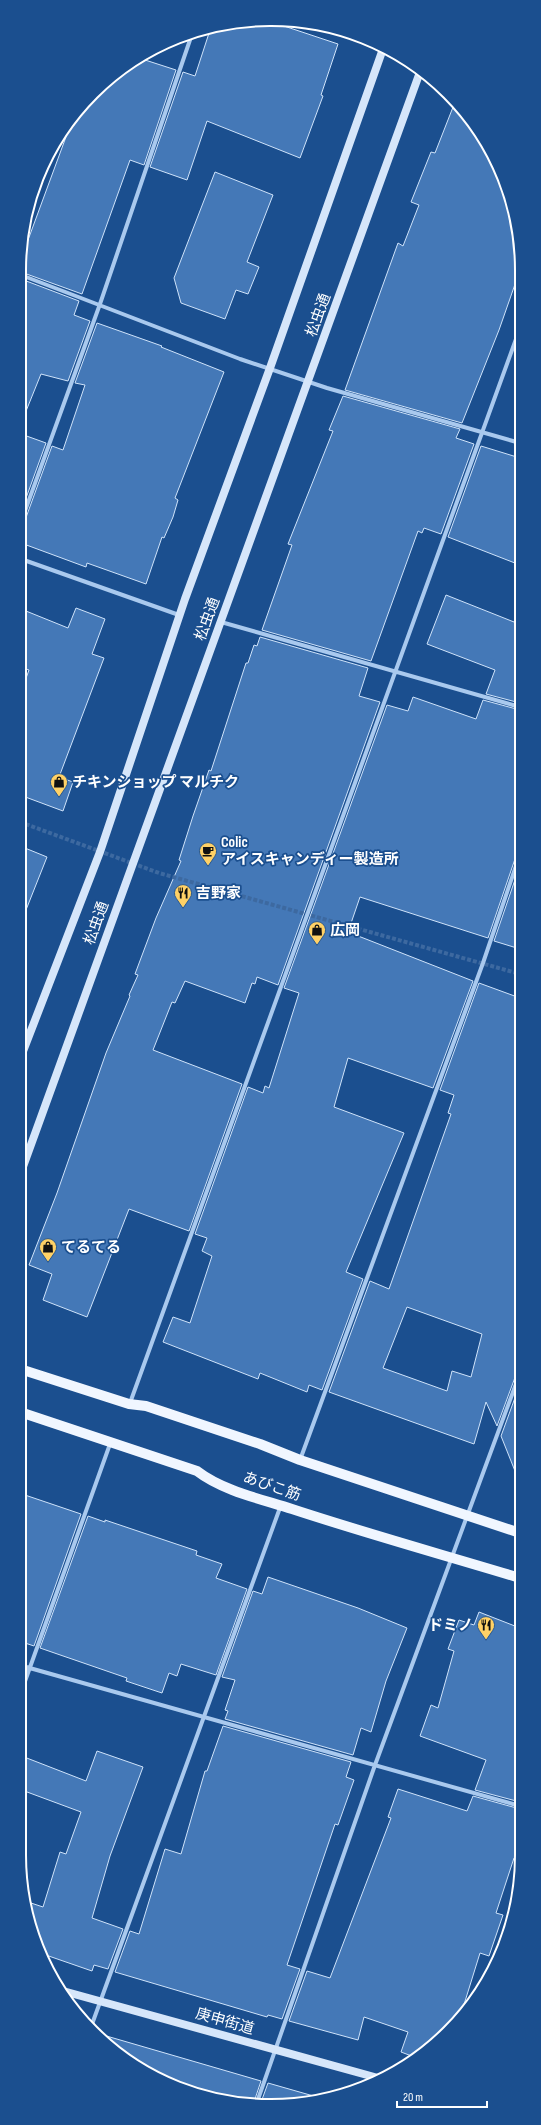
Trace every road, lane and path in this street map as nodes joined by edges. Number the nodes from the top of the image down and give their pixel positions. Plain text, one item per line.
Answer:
1 (190, 40) edge
2 (382, 53) edge
3 (418, 77) edge
4 (26, 278) edge
5 (100, 304) junction
6 (515, 342) edge
7 (270, 368) junction
8 (309, 381) junction
9 (483, 432) junction
10 (515, 442) edge
11 (26, 508) edge
12 (26, 560) edge
13 (180, 615) junction
14 (221, 622) junction
15 (394, 672) junction
16 (515, 707) edge
17 (515, 869) edge
18 (26, 1043) edge
19 (26, 1158) edge
20 (26, 1371) edge
21 (515, 1387) edge
22 (129, 1404) junction
23 (26, 1414) edge
24 (110, 1444) junction
25 (300, 1460) junction
26 (281, 1505) junction
27 (468, 1517) junction
28 (515, 1531) edge
29 (450, 1557) junction
30 (515, 1576) edge
31 (26, 1667) edge
32 (30, 1668) junction
33 (26, 1679) edge
34 (203, 1717) junction
35 (375, 1765) junction
36 (515, 1805) edge
37 (69, 1992) edge
38 (100, 2001) junction
39 (92, 2021) edge
40 (276, 2050) junction
41 (373, 2077) edge
42 (258, 2098) edge

1 - 5 street
2 - 7 street, 松虫通
3 - 8 street, 松虫通
4 - 5 street
5 - 7 street
5 - 11 street
6 - 9 street
7 - 8 street
7 - 13 street, 松虫通
8 - 9 street
8 - 14 street, 松虫通
9 - 10 street
9 - 15 street
12 - 13 street
13 - 18 street, 松虫通
14 - 15 street
14 - 19 street, 松虫通
15 - 16 street
15 - 22 street
17 - 25 street
20 - 22 main road
21 - 27 street
22 - 25 main road
23 - 24 main road, あびこ筋
24 - 26 main road, あびこ筋
24 - 32 street
25 - 27 main road
26 - 29 main road, あびこ筋
26 - 34 street
27 - 28 main road
27 - 29 street
29 - 30 main road, あびこ筋
29 - 35 street
31 - 32 street
32 - 33 street
32 - 34 street
34 - 35 street
34 - 38 street
35 - 36 street
35 - 40 street
37 - 38 street, 庚申街道
38 - 39 street
38 - 40 street, 庚申街道
40 - 41 street, 庚申街道
40 - 42 street

